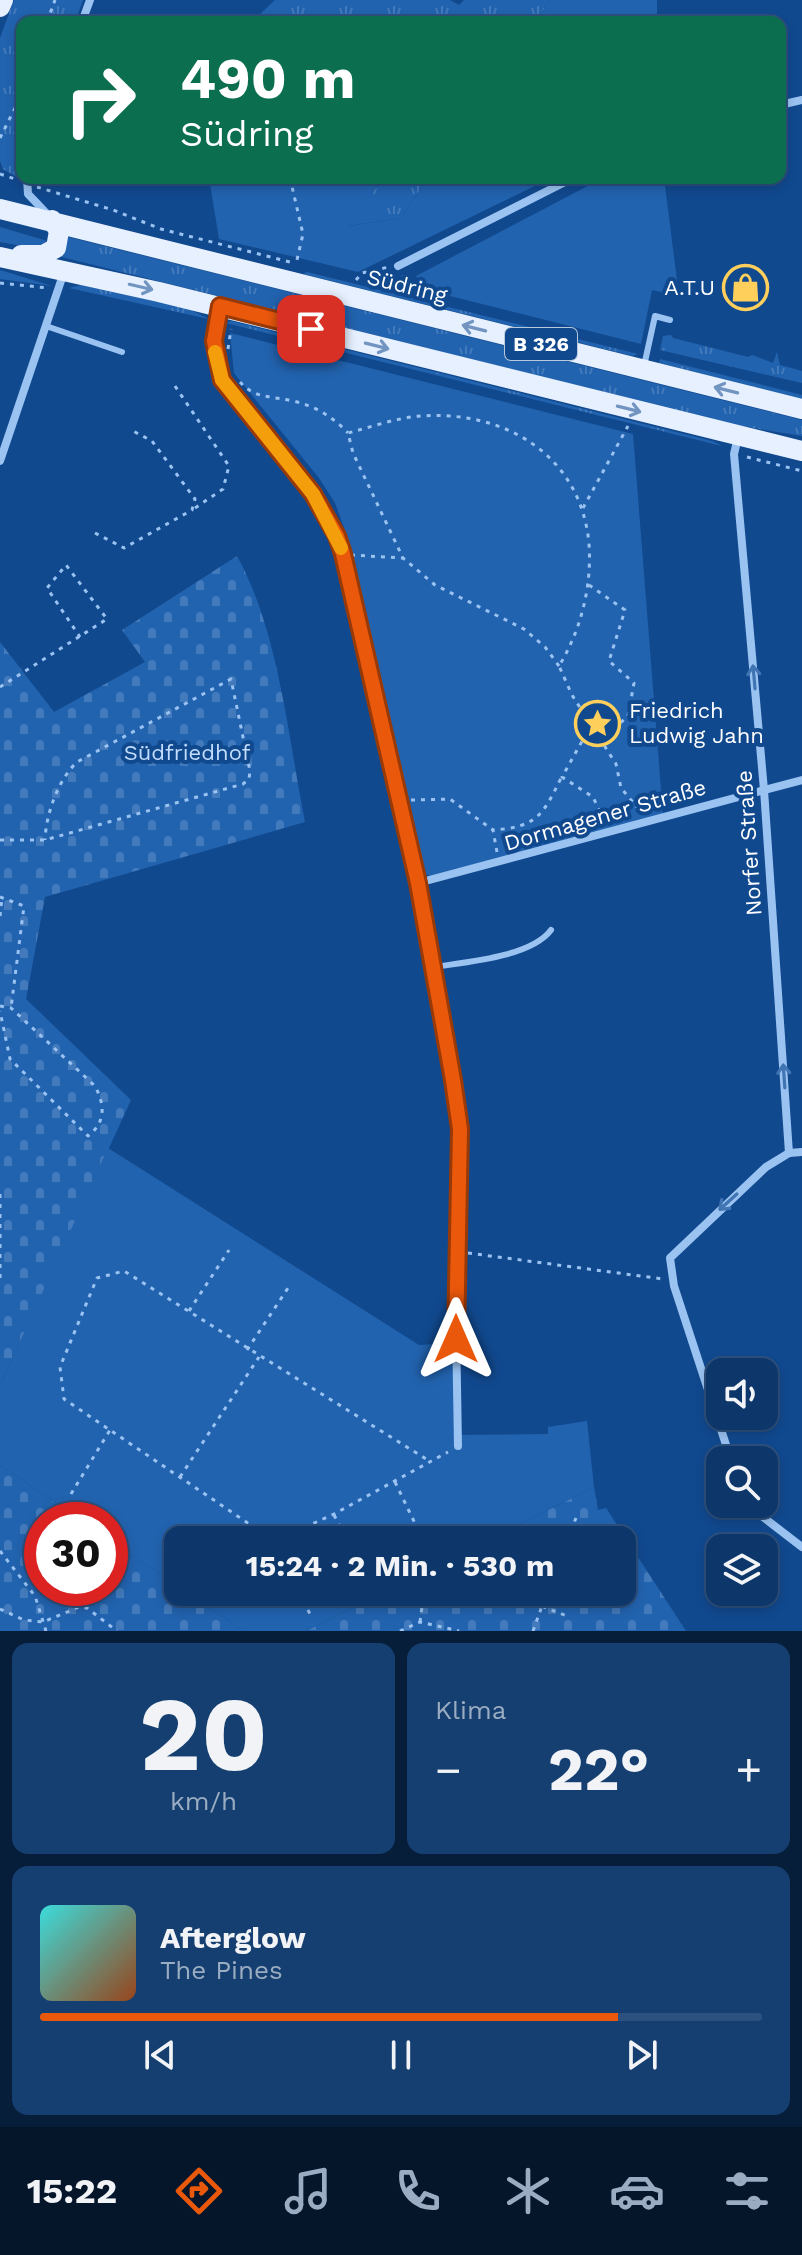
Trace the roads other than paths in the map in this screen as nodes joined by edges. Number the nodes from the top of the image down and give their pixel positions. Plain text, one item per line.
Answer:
1 (3, 0) edge
2 (0, 7) edge
3 (27, 184) edge
4 (561, 184) edge
5 (2, 209) edge
6 (52, 220) junction
7 (1, 257) edge
8 (398, 266) road end
9 (65, 270) junction
10 (220, 306) junction
11 (670, 320) dead end
12 (46, 326) junction
13 (122, 352) dead end
14 (643, 370) junction
15 (802, 409) edge
16 (738, 436) junction
17 (802, 451) edge
18 (0, 461) edge
19 (802, 780) edge
20 (764, 790) junction
21 (418, 883) junction
22 (551, 930) dead end
23 (434, 967) junction
24 (802, 1152) edge
25 (789, 1153) junction
26 (458, 1446) road end
27 (726, 1446) edge
28 (764, 1518) edge
29 (802, 1547) edge

1 - 2 main road
3 - 6 street
4 - 8 street
5 - 6 main road, Südring
6 - 7 main road
14 -> 6 main road, Südring / B 326
7 - 9 main road, B 326
9 -> 10 main road, B 326
9 - 12 street
10 -> 16 main road, B 326
10 - 21 street
11 - 14 lane
12 - 13 lane
12 - 18 street
15 -> 14 main road, Südring / B 326
16 - 17 main road, B 326
20 -> 16 street, Norfer Straße
19 - 20 street, Dormagener Straße
20 - 21 street, Dormagener Straße
25 -> 20 street, Norfer Straße
21 - 23 street
22 - 23 lane
23 - 26 street
24 - 25 street
25 -> 27 street
28 - 29 street

